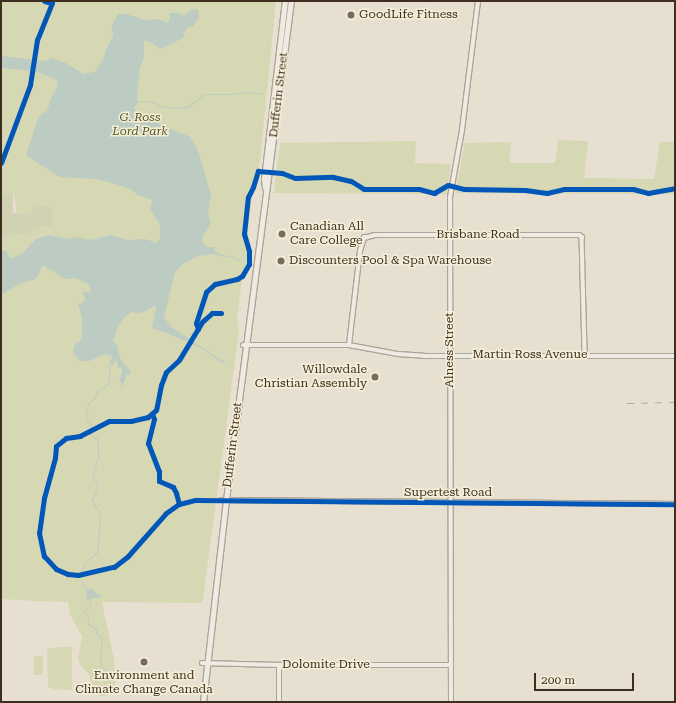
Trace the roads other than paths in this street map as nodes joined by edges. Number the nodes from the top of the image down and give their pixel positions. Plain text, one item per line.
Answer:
1 (285, 1) edge
2 (291, 1) edge
3 (478, 1) edge
4 (265, 189) junction
5 (449, 235) junction
6 (349, 344) junction
7 (244, 345) junction
8 (585, 355) junction
9 (450, 356) junction
10 (675, 356) edge
11 (223, 500) junction
12 (450, 503) junction
13 (675, 504) edge
14 (202, 663) dead end
15 (208, 663) junction
16 (279, 665) junction
17 (451, 665) junction
18 (203, 702) edge
19 (279, 702) edge
20 (451, 702) edge

1 - 4 main road, Dufferin Street
2 - 4 main road, Dufferin Street
3 - 5 street, Alness Street
4 - 7 main road, Dufferin Street
5 - 6 street, Brisbane Road
5 - 8 street, Brisbane Road
5 - 9 street, Alness Street
6 - 7 street, Martin Ross Avenue
6 - 9 street, Martin Ross Avenue
7 - 11 main road, Dufferin Street
8 - 9 street, Martin Ross Avenue
8 - 10 street, Martin Ross Avenue
9 - 12 street, Alness Street
11 - 12 street, Supertest Road
11 - 15 main road, Dufferin Street
12 - 13 street, Supertest Road
12 - 17 street, Alness Street
14 - 15 street, Dolomite Drive
15 - 16 street, Dolomite Drive
15 - 18 main road, Dufferin Street
16 - 17 street, Dolomite Drive
16 - 19 street
17 - 20 street, Alness Street

